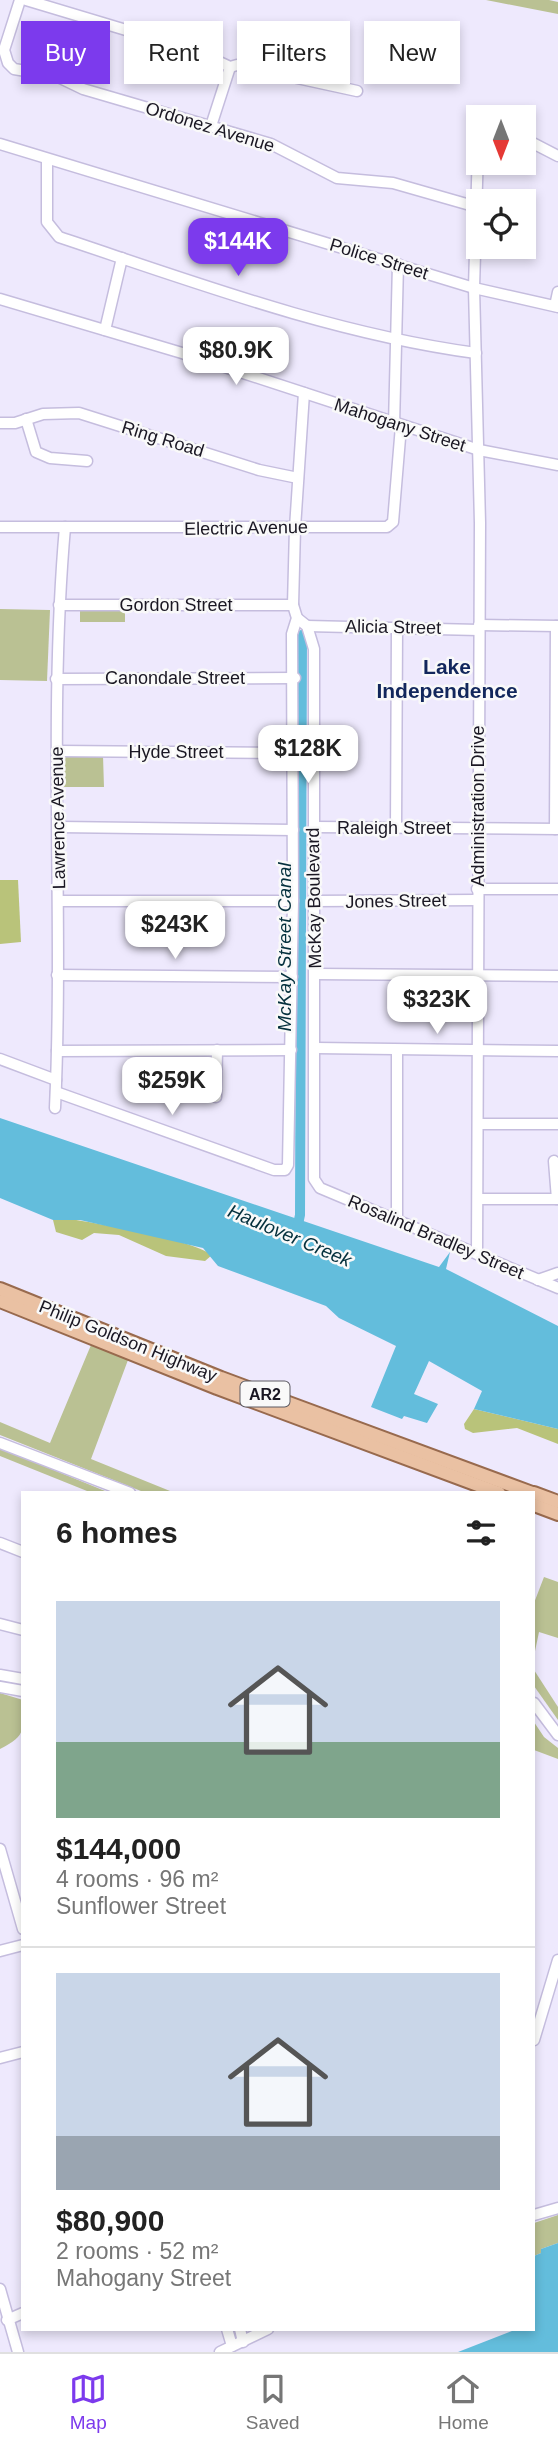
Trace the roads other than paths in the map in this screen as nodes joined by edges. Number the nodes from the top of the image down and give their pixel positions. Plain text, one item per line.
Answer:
1 (20, 0) edge
2 (26, 0) edge
3 (124, 29) edge
4 (223, 64) edge
5 (230, 67) junction
6 (357, 91) dead end
7 (211, 126) junction
8 (0, 144) edge
9 (536, 145) edge
10 (558, 156) edge
11 (47, 159) junction
12 (466, 204) edge
13 (122, 258) junction
14 (475, 259) edge
15 (398, 264) junction
16 (474, 288) junction
17 (558, 292) edge
18 (0, 299) edge
19 (556, 306) edge
20 (105, 330) junction
21 (397, 339) junction
22 (475, 353) junction
23 (304, 393) junction
24 (26, 419) junction
25 (0, 423) edge
26 (398, 426) junction
27 (479, 450) junction
28 (87, 461) dead end
29 (558, 465) edge
30 (299, 478) junction
31 (0, 527) edge
32 (65, 527) junction
33 (295, 528) junction
34 (59, 605) junction
35 (293, 605) junction
36 (297, 618) junction
37 (307, 626) junction
38 (557, 626) edge
39 (479, 627) junction
40 (397, 628) junction
41 (295, 678) junction
42 (56, 679) junction
43 (556, 699) edge
44 (58, 751) junction
45 (294, 753) junction
46 (557, 758) edge
47 (59, 827) junction
48 (314, 827) junction
49 (396, 828) junction
50 (477, 828) junction
51 (557, 829) edge
52 (293, 830) junction
53 (477, 888) junction
54 (558, 888) edge
55 (477, 900) junction
56 (59, 901) junction
57 (293, 901) junction
58 (315, 901) junction
59 (315, 974) junction
60 (57, 975) junction
61 (478, 976) junction
62 (558, 976) edge
63 (292, 977) junction
64 (316, 1048) junction
65 (218, 1050) junction
66 (291, 1050) junction
67 (397, 1050) junction
68 (57, 1051) junction
69 (476, 1051) junction
70 (558, 1051) edge
71 (0, 1059) edge
72 (56, 1080) junction
73 (56, 1092) junction
74 (216, 1097) dead end
75 (55, 1108) dead end
76 (478, 1124) junction
77 (558, 1124) edge
78 (554, 1161) dead end
79 (316, 1184) joint
80 (479, 1199) junction
81 (557, 1199) edge
82 (397, 1220) junction
83 (477, 1254) junction
84 (558, 1273) edge
85 (538, 1280) junction
86 (558, 1288) edge
87 (0, 1289) edge
88 (0, 1301) edge
89 (0, 1443) edge
90 (125, 1491) edge
91 (494, 1491) edge
92 (528, 1491) edge
93 (535, 1494) edge
94 (558, 1502) edge
95 (535, 1505) edge
96 (558, 1514) edge
97 (0, 1543) edge
98 (21, 1551) edge
99 (0, 1624) edge
100 (21, 1629) edge
101 (0, 1675) edge
102 (21, 1679) edge
103 (0, 1687) edge
104 (21, 1691) edge
105 (535, 1704) edge
106 (558, 1735) edge
107 (0, 1849) edge
108 (21, 1922) edge
109 (21, 1946) edge
110 (0, 1951) edge
111 (558, 1960) edge
112 (535, 2037) edge
113 (21, 2053) edge
114 (0, 2058) edge
115 (558, 2208) edge
116 (535, 2216) edge
117 (0, 2289) edge
118 (21, 2314) edge
119 (7, 2319) junction
120 (228, 2331) edge
121 (240, 2331) edge
122 (264, 2331) edge
123 (243, 2342) junction
124 (232, 2346) junction
125 (18, 2352) edge
126 (219, 2352) edge

1 - 7 street, Ordonez Avenue
2 - 3 street
4 - 5 street
5 - 6 street
5 - 7 street
7 - 12 street, Ordonez Avenue
8 - 11 street, Police Street
9 - 10 street
11 - 13 street
11 - 15 street, Police Street
13 - 20 street
13 - 21 street
14 - 16 street, Administration Drive
15 - 16 street, Police Street
15 - 21 street, Electric Avenue
16 - 19 street, Police Street
16 - 22 street, Administration Drive
17 - 19 street
18 - 20 street, Mahogany Street
20 - 23 street, Mahogany Street
21 - 22 street
21 - 26 street, Electric Avenue
22 - 27 street, Administration Drive
23 - 26 street, Mahogany Street
23 - 30 street, McKay Boulevard
24 - 25 street, Ring Road
24 - 28 street
24 - 30 street, Ring Road
26 - 27 street, Mahogany Street
26 - 33 street, Electric Avenue
27 - 29 street, Mahogany Street
27 - 39 street, Administration Drive
30 - 33 street, McKay Boulevard
31 - 32 street, Electric Avenue
32 - 33 street, Electric Avenue
32 - 34 street, Lawrence Avenue
33 - 35 street, McKay Boulevard
34 - 35 street, Gordon Street
34 - 42 street, Lawrence Avenue
35 - 36 street, McKay Boulevard
36 - 37 street
36 - 41 street, McKay Boulevard
37 - 40 street, Alicia Street
37 - 48 street, McKay Boulevard
38 - 39 street, Alicia Street
38 - 43 street
39 - 40 street, Alicia Street
39 - 50 street, Administration Drive
40 - 49 street
41 - 42 street, Canondale Street
41 - 45 street, McKay Boulevard
42 - 44 street, Lawrence Avenue
43 - 46 street
44 - 45 street, Hyde Street
44 - 47 street, Lawrence Avenue
45 - 52 street, McKay Boulevard
46 - 51 street
47 - 52 street
47 - 56 street, Lawrence Avenue
48 - 49 street, Raleigh Street
48 - 58 street, McKay Boulevard
49 - 50 street, Raleigh Street
50 - 51 street, Raleigh Street
50 - 53 street, Administration Drive
52 - 57 street, McKay Boulevard
53 - 54 street
53 - 55 street, Administration Drive
55 - 58 street, Jones Street
55 - 61 street, Administration Drive
56 - 57 street
56 - 60 street, Lawrence Avenue
57 - 63 street, McKay Boulevard
58 - 59 street, McKay Boulevard
59 - 61 street
59 - 64 street, McKay Boulevard
60 - 63 street
60 - 68 street, Lawrence Avenue
61 - 62 street
61 - 69 street, Administration Drive
63 - 66 street, McKay Boulevard
64 - 67 street
64 - 79 street, McKay Boulevard
65 - 66 street
65 - 68 street
65 - 74 street
66 - 73 street, McKay Boulevard
67 - 69 street
67 - 82 street
68 - 72 street, Lawrence Avenue
69 - 70 street
69 - 76 street, Administration Drive
71 - 72 street
72 - 73 street, Lawrence Avenue
73 - 75 street, Lawrence Avenue
76 - 77 street
76 - 80 street, Administration Drive
78 - 81 street
79 - 82 street, Rosalind Bradley Street
80 - 81 street
80 - 83 street, Administration Drive
82 - 83 street, Rosalind Bradley Street
83 - 85 street, Rosalind Bradley Street
84 - 85 street
85 - 86 street, Rosalind Bradley Street
87 - 92 main road, Philip Goldson Highway / AR2
88 - 91 main road, Philip Goldson Highway / AR2
89 - 90 street
93 - 94 main road, Philip Goldson Highway / AR2
95 - 96 main road
97 - 98 street
99 - 100 street
101 - 102 street
103 - 104 street
105 - 106 street
107 - 108 street
109 - 110 street
111 - 112 street
113 - 114 street
115 - 116 street
117 - 119 street
118 - 119 street
119 - 125 street
120 - 124 street
121 - 123 street
122 - 123 street
123 - 124 street
124 - 126 street

